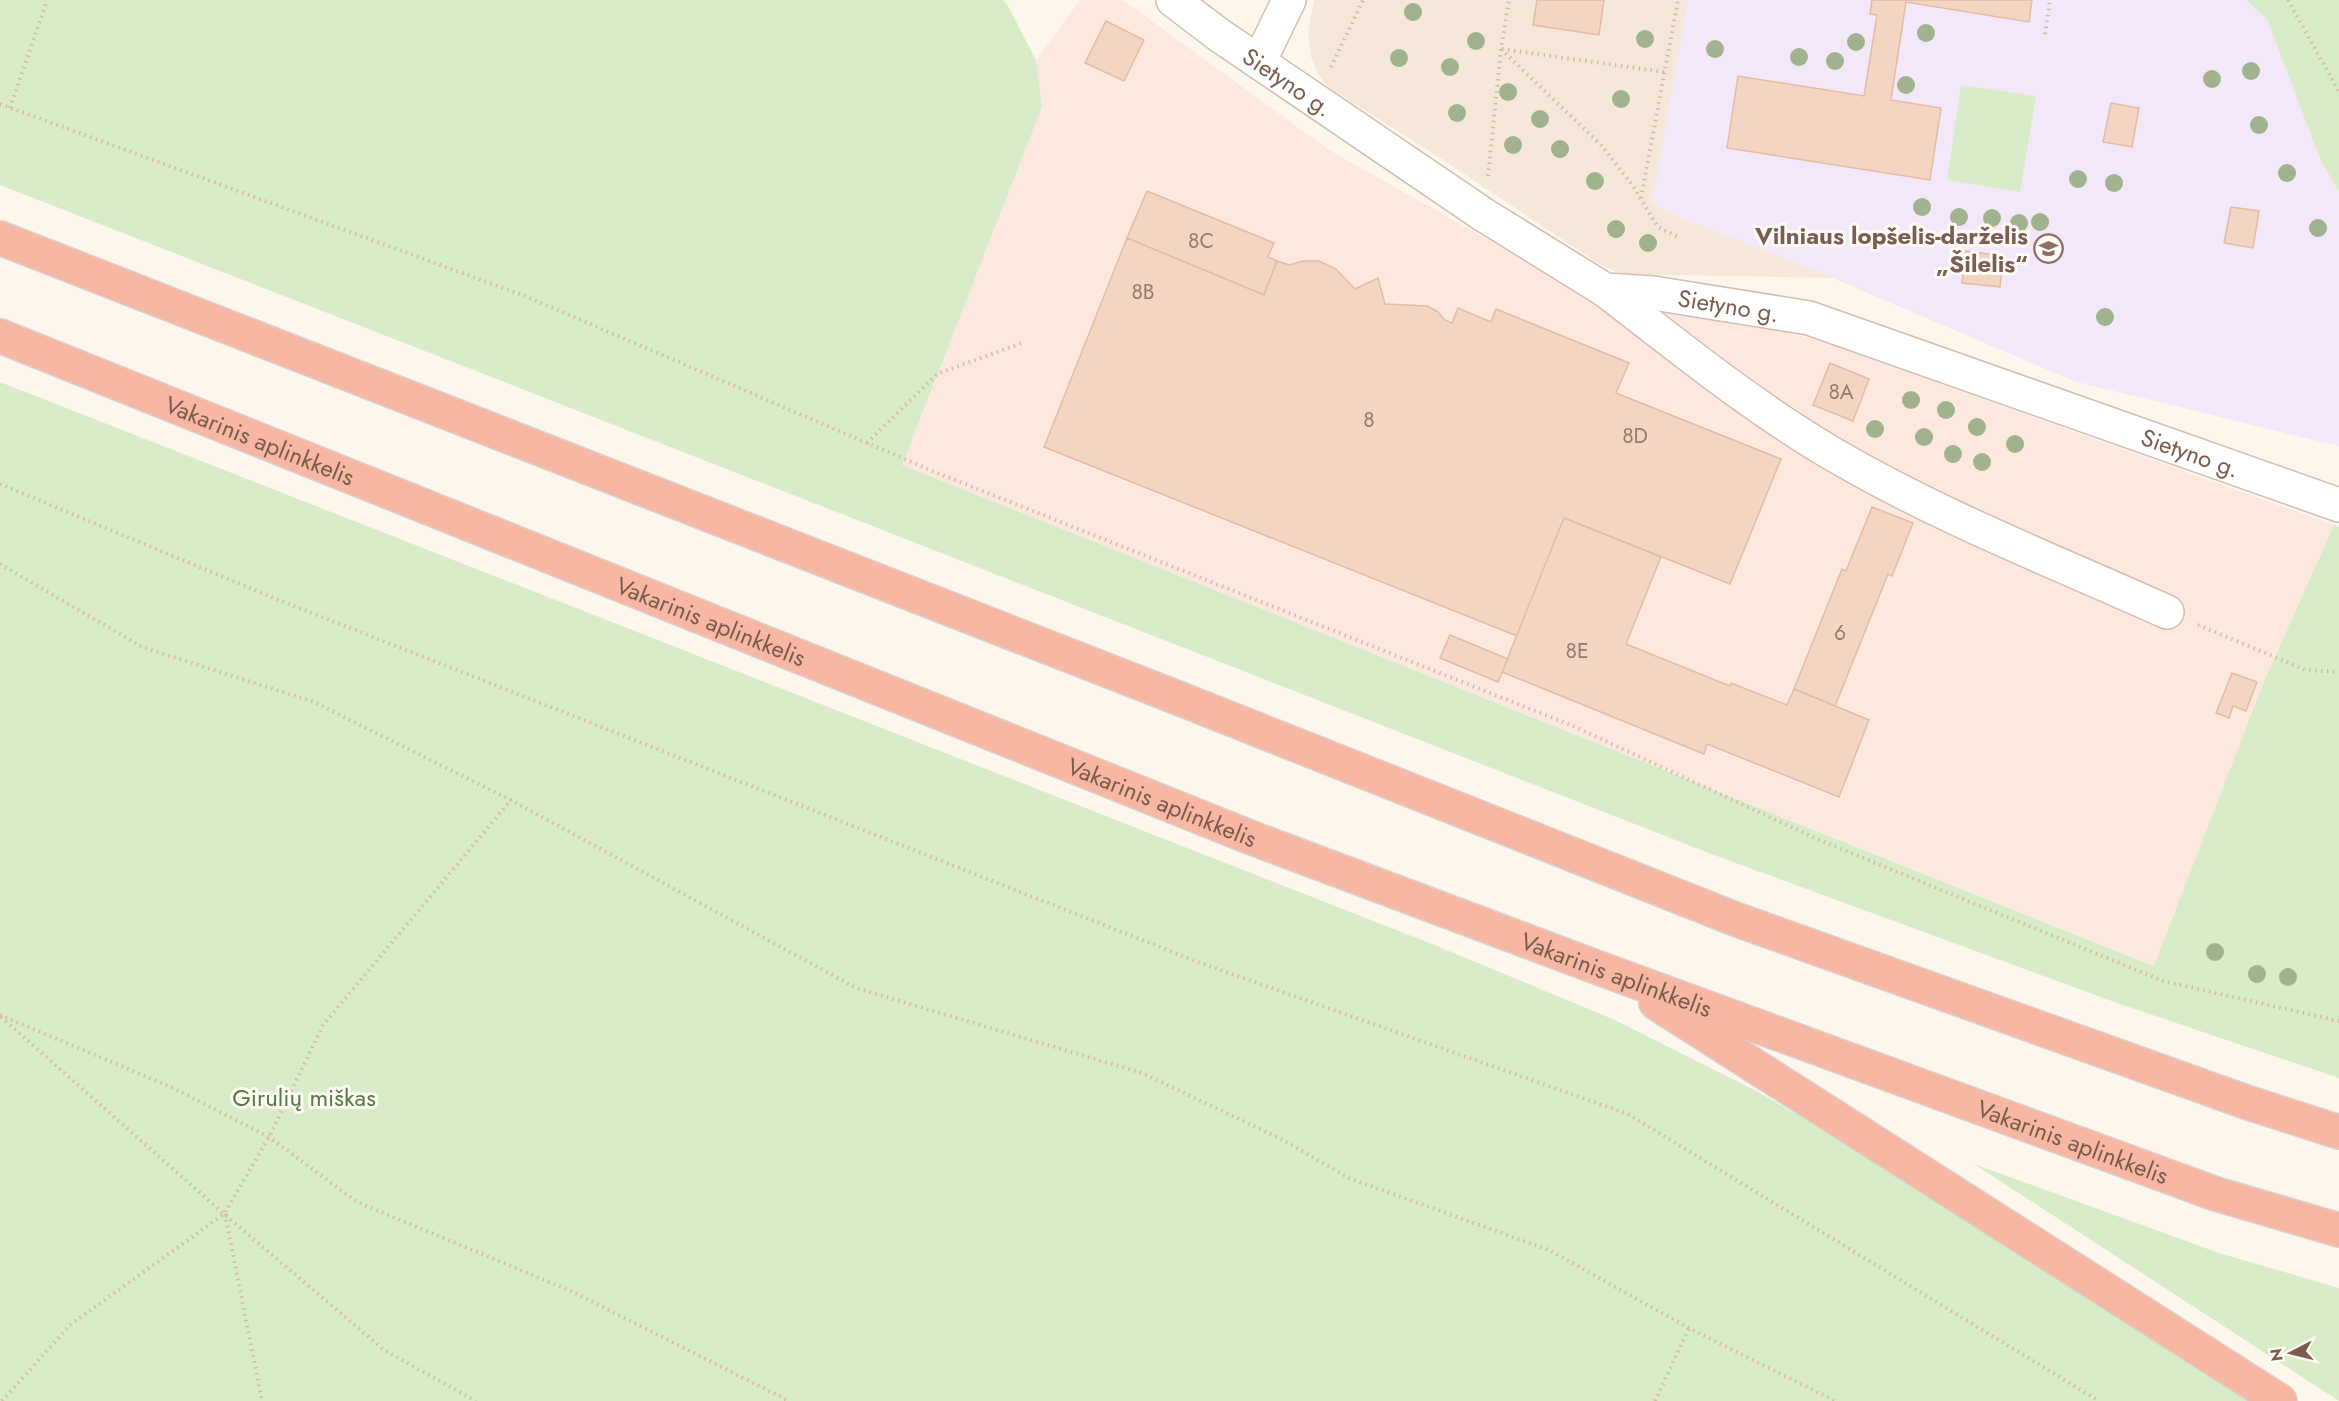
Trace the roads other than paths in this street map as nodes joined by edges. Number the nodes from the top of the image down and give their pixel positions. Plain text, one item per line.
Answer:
1 (1173, 0) edge
2 (1289, 0) edge
3 (1259, 62) junction
4 (0, 238) edge
5 (1605, 290) junction
6 (0, 336) edge
7 (2339, 505) edge
8 (2167, 612) road end
9 (1604, 970) junction
10 (2339, 1132) edge
11 (2339, 1230) edge
12 (2280, 1401) edge

1 - 3 street, Sietyno g.
2 - 3 street
3 - 5 street, Sietyno g.
4 - 10 highway
5 - 7 street, Sietyno g.
5 - 8 street
6 - 9 highway, Vakarinis aplinkkelis
9 - 11 highway, Vakarinis aplinkkelis
9 - 12 highway

